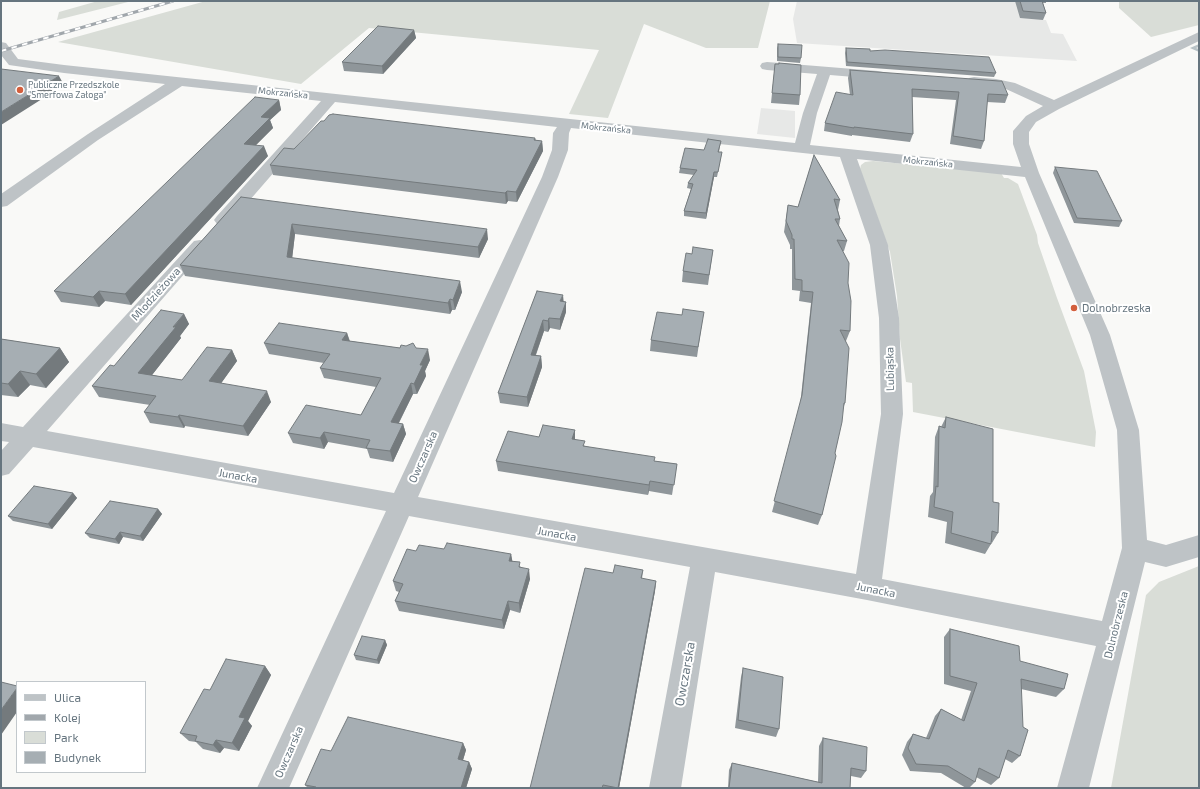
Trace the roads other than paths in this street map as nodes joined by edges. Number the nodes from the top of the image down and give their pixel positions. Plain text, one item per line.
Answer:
1 (1199, 36) edge
2 (1, 46) edge
3 (8, 66) edge
4 (767, 66) dead end
5 (824, 71) junction
6 (888, 75) edge
7 (958, 80) edge
8 (180, 81) junction
9 (331, 98) junction
10 (1054, 106) junction
11 (566, 123) junction
12 (801, 149) junction
13 (847, 154) junction
14 (1031, 173) junction
15 (1, 202) edge
16 (1, 432) edge
17 (28, 437) junction
18 (1, 467) edge
19 (401, 505) junction
20 (1199, 546) edge
21 (1135, 548) junction
22 (704, 560) junction
23 (867, 588) junction
24 (1113, 636) junction
25 (273, 788) edge
26 (665, 788) edge
27 (1073, 788) edge

1 - 10 street, Dolnobrzeska
2 - 3 street, Mokrzańska
3 - 8 street, Mokrzańska
4 - 5 street
5 - 6 street
5 - 12 street
7 - 10 street
8 - 9 street, Mokrzańska
8 - 15 street
9 - 11 street, Mokrzańska
9 - 17 street, Młodzieżowa
10 - 14 street, Dolnobrzeska
11 - 12 street, Mokrzańska
11 - 19 street, Owczarska
12 - 13 street, Mokrzańska
13 - 14 street, Mokrzańska
13 - 23 street, Lubiąska
14 - 21 street, Dolnobrzeska
16 - 17 street, Junacka
17 - 18 street, Młodzieżowa
17 - 19 street, Junacka
19 - 22 street, Junacka
19 - 25 street, Owczarska
20 - 21 street
21 - 24 street, Dolnobrzeska
22 - 23 street, Junacka
22 - 26 street, Owczarska
23 - 24 street, Junacka
24 - 27 street, Dolnobrzeska

